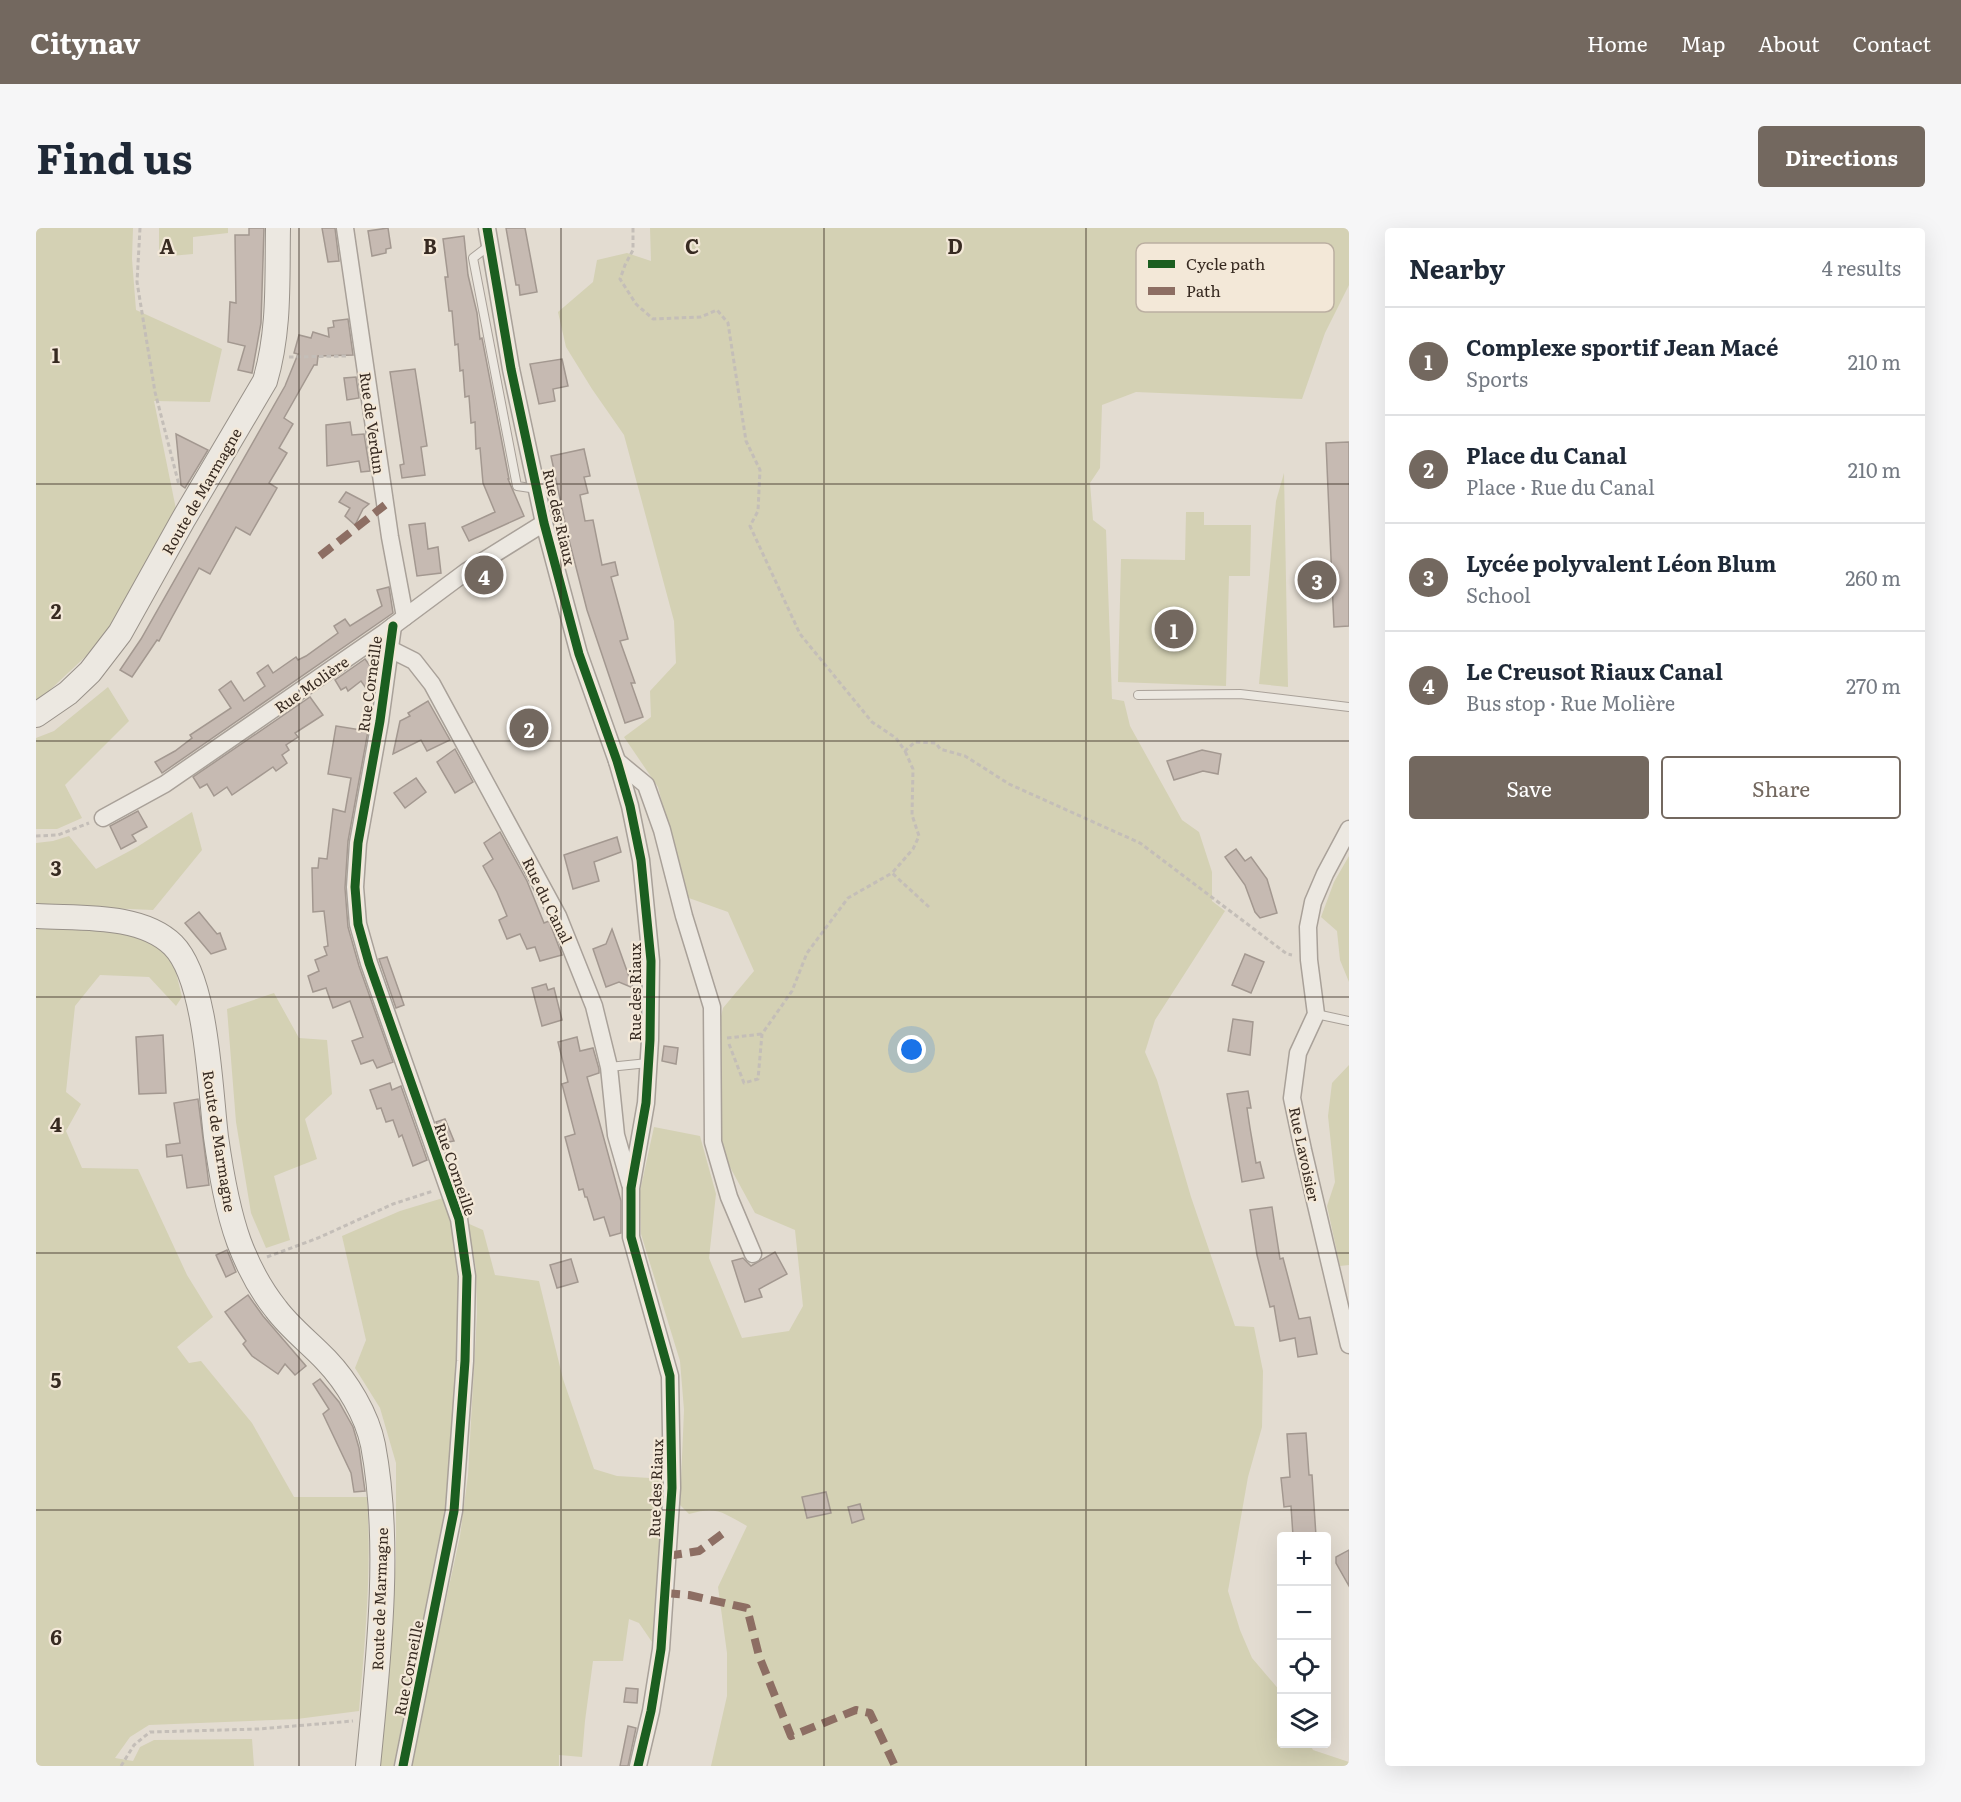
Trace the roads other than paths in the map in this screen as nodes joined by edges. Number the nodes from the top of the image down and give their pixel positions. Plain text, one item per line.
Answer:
1 (278, 228) edge
2 (345, 228) edge
3 (487, 228) edge
4 (544, 523) junction
5 (399, 621) junction
6 (390, 650) junction
7 (1138, 695) dead end
8 (1349, 707) edge
9 (36, 715) edge
10 (617, 761) junction
11 (103, 818) road end
12 (1349, 829) edge
13 (36, 916) edge
14 (1316, 1014) junction
15 (1349, 1021) edge
16 (648, 1064) junction
17 (609, 1067) junction
18 (631, 1188) junction
19 (753, 1254) dead end
20 (1349, 1345) edge
21 (368, 1766) edge
22 (403, 1766) edge
23 (638, 1766) edge

1 - 9 street, Route de Marmagne
2 - 5 street, Rue de Verdun
3 - 4 street, Rue des Riaux
4 - 5 street, Rue Molière
4 - 10 street, Rue des Riaux
5 - 6 street, Rue Corneille
5 - 11 street, Rue Molière
6 - 17 street, Rue du Canal
6 - 22 street, Rue Corneille
7 - 8 lane
10 - 16 street, Rue des Riaux
10 - 19 street
12 - 14 street
13 - 21 street, Route de Marmagne
14 - 15 lane
14 - 20 street, Rue Lavoisier
16 - 17 lane
16 - 18 street, Rue des Riaux
17 - 18 street, Rue du Canal
18 - 23 street, Rue des Riaux

